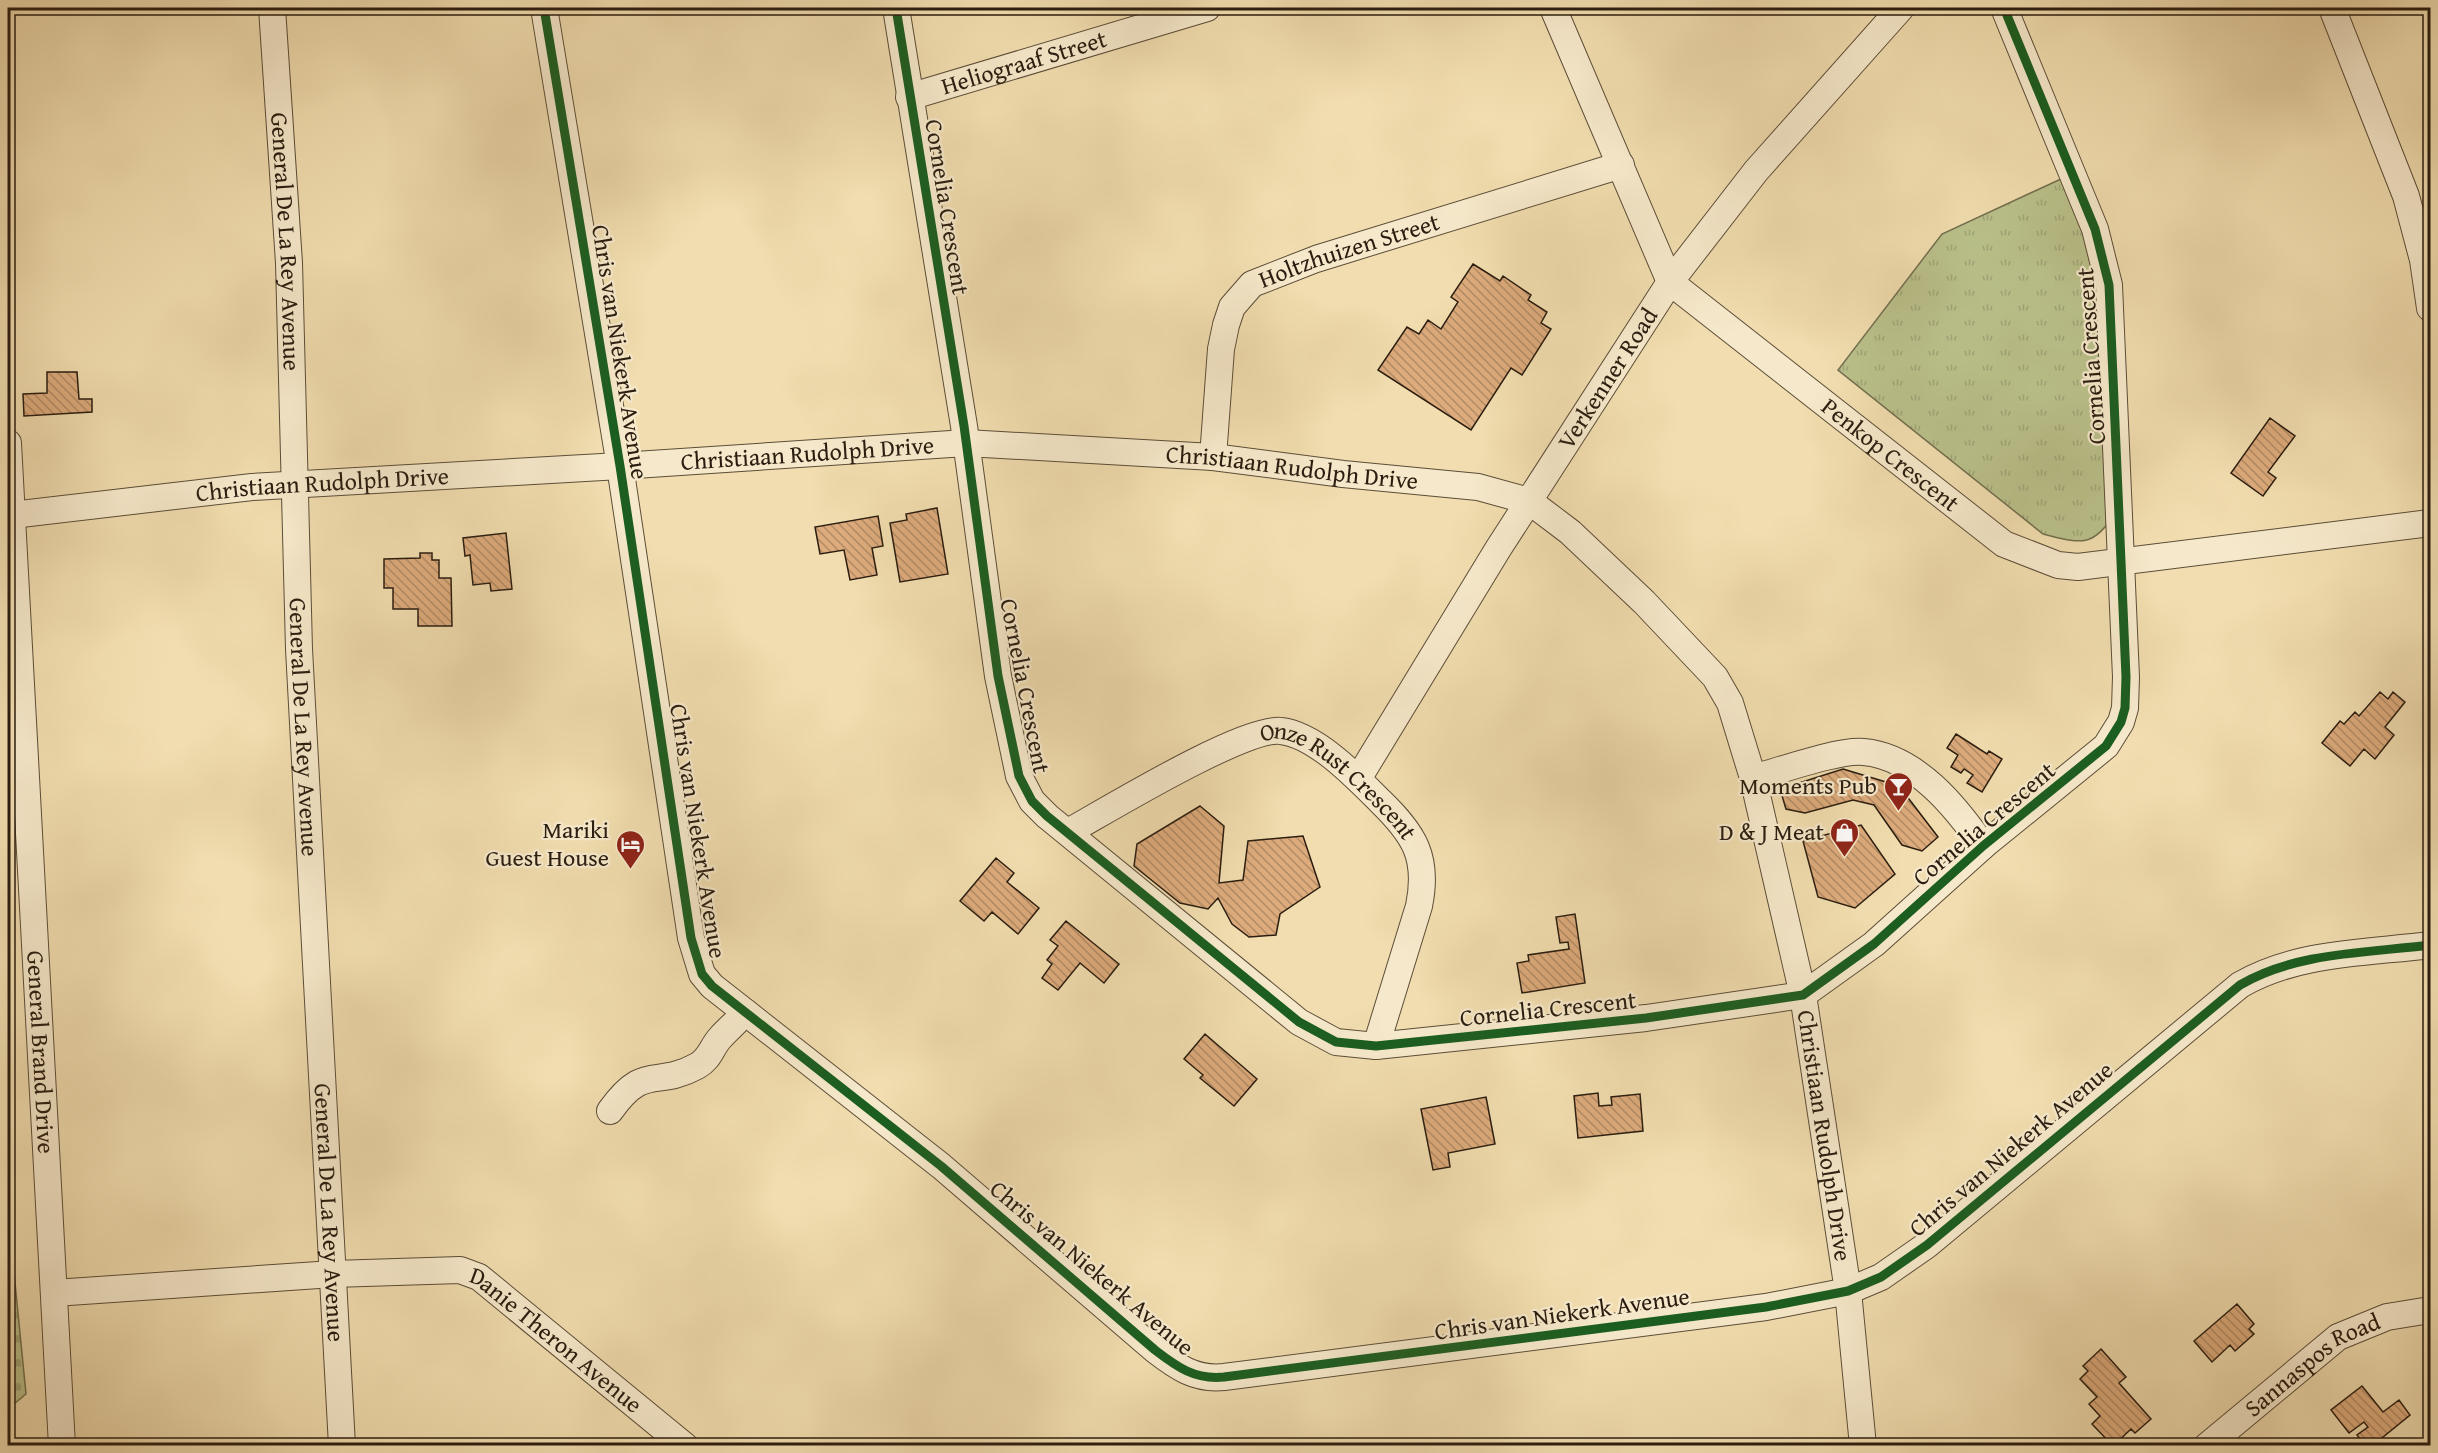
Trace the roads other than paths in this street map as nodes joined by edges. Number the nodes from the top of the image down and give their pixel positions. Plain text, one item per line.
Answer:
1 (272, 8) edge
2 (544, 8) edge
3 (896, 8) edge
4 (1207, 8) edge
5 (1553, 8) edge
6 (1901, 8) edge
7 (2004, 8) edge
8 (2332, 8) edge
9 (909, 97) junction
10 (1621, 165) junction
11 (1670, 282) junction
12 (2430, 308) edge
13 (8, 443) edge
14 (966, 443) junction
15 (1213, 457) junction
16 (620, 466) junction
17 (294, 484) junction
18 (1529, 501) junction
19 (12, 515) junction
20 (2430, 523) edge
21 (2122, 560) junction
22 (1753, 778) junction
23 (1358, 779) junction
24 (1068, 832) junction
25 (1983, 846) junction
26 (2430, 945) edge
27 (1803, 995) junction
28 (745, 1012) junction
29 (1376, 1046) junction
30 (610, 1111) dead end
31 (333, 1274) junction
32 (1848, 1291) junction
33 (54, 1293) junction
34 (2430, 1310) edge
35 (344, 1445) edge
36 (62, 1446) edge
37 (684, 1446) edge
38 (1863, 1446) edge
39 (2207, 1446) edge

1 - 17 street, General De La Rey Avenue
2 - 16 street, Chris van Niekerk Avenue
3 - 9 street, Cornelia Crescent
4 - 9 street, Heliograaf Street
5 - 10 street, Penkop Crescent
6 - 11 street, Verkenner Road
7 - 21 street, Cornelia Crescent
8 - 12 street
9 - 14 street, Cornelia Crescent
10 - 11 street, Penkop Crescent
10 - 15 street, Holtzhuizen Street
11 - 18 street, Verkenner Road
11 - 21 street, Penkop Crescent
13 - 19 street, General Brand Drive
14 - 15 street, Christiaan Rudolph Drive
14 - 16 street, Christiaan Rudolph Drive
14 - 24 street, Cornelia Crescent
15 - 18 street, Christiaan Rudolph Drive
16 - 17 street, Christiaan Rudolph Drive
16 - 28 street, Chris van Niekerk Avenue
17 - 19 street, Christiaan Rudolph Drive
17 - 31 street, General De La Rey Avenue
18 - 22 street, Christiaan Rudolph Drive
18 - 23 street, Verkenner Road
19 - 33 street, General Brand Drive
20 - 21 street, Penkop Crescent
21 - 25 street, Cornelia Crescent
22 - 25 street
22 - 27 street, Christiaan Rudolph Drive
23 - 24 street, Onze Rust Crescent
23 - 29 street, Onze Rust Crescent
24 - 29 street, Cornelia Crescent
25 - 27 street, Cornelia Crescent
26 - 32 street, Chris van Niekerk Avenue
27 - 29 street, Cornelia Crescent
27 - 32 street, Christiaan Rudolph Drive
28 - 30 street
28 - 32 street, Chris van Niekerk Avenue
31 - 33 street, Danie Theron Avenue
31 - 35 street, General De La Rey Avenue
31 - 37 street, Danie Theron Avenue
32 - 38 street, Christiaan Rudolph Drive
33 - 36 street, General Brand Drive
34 - 39 street, Sannaspos Road

